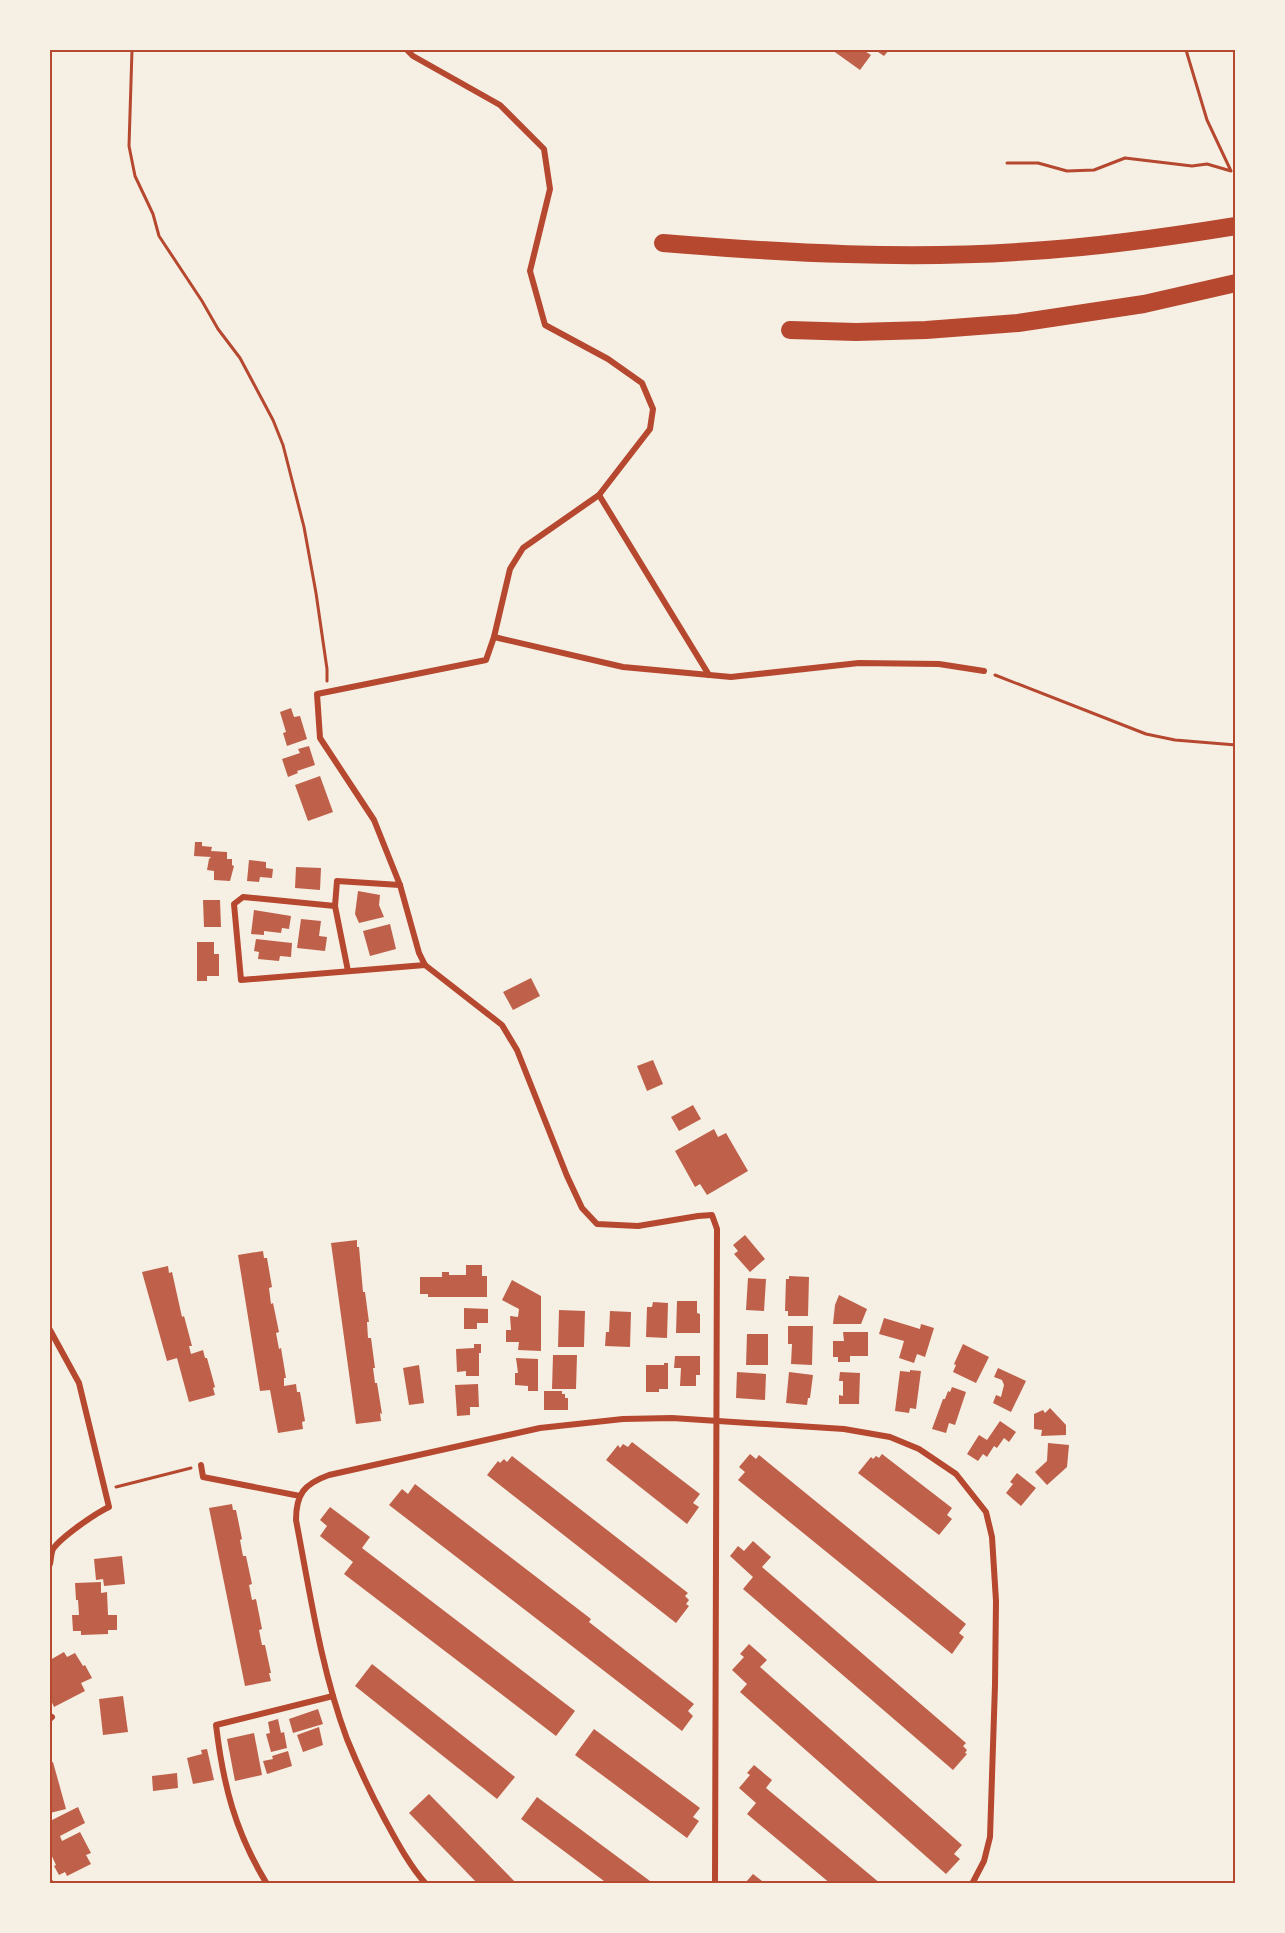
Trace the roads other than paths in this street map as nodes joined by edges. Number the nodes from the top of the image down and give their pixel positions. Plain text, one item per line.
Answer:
1 (407, 50) edge
2 (1236, 226) edge
3 (663, 243) dead end
4 (1236, 283) edge
5 (790, 330) dead end
6 (598, 495) junction
7 (494, 637) junction
8 (984, 671) road end
9 (709, 675) junction
10 (400, 885) junction
11 (335, 906) junction
12 (425, 965) junction
13 (348, 971) junction
14 (50, 1330) edge
15 (715, 1422) junction
16 (201, 1465) road end
17 (300, 1496) junction
18 (50, 1564) edge
19 (333, 1696) junction
20 (267, 1884) edge
21 (426, 1884) edge
22 (716, 1884) edge
23 (972, 1884) edge

1 - 6 street
2 - 3 highway
4 - 5 highway
6 - 7 street
6 - 9 street
7 - 9 street
7 - 10 street
8 - 9 street
10 - 11 street
10 - 12 street
11 - 13 street
11 - 13 street
12 - 13 street
12 - 15 street
14 - 18 street
15 - 17 street
15 - 22 street
15 - 23 street
16 - 17 street
17 - 19 street
19 - 20 street
19 - 21 street

